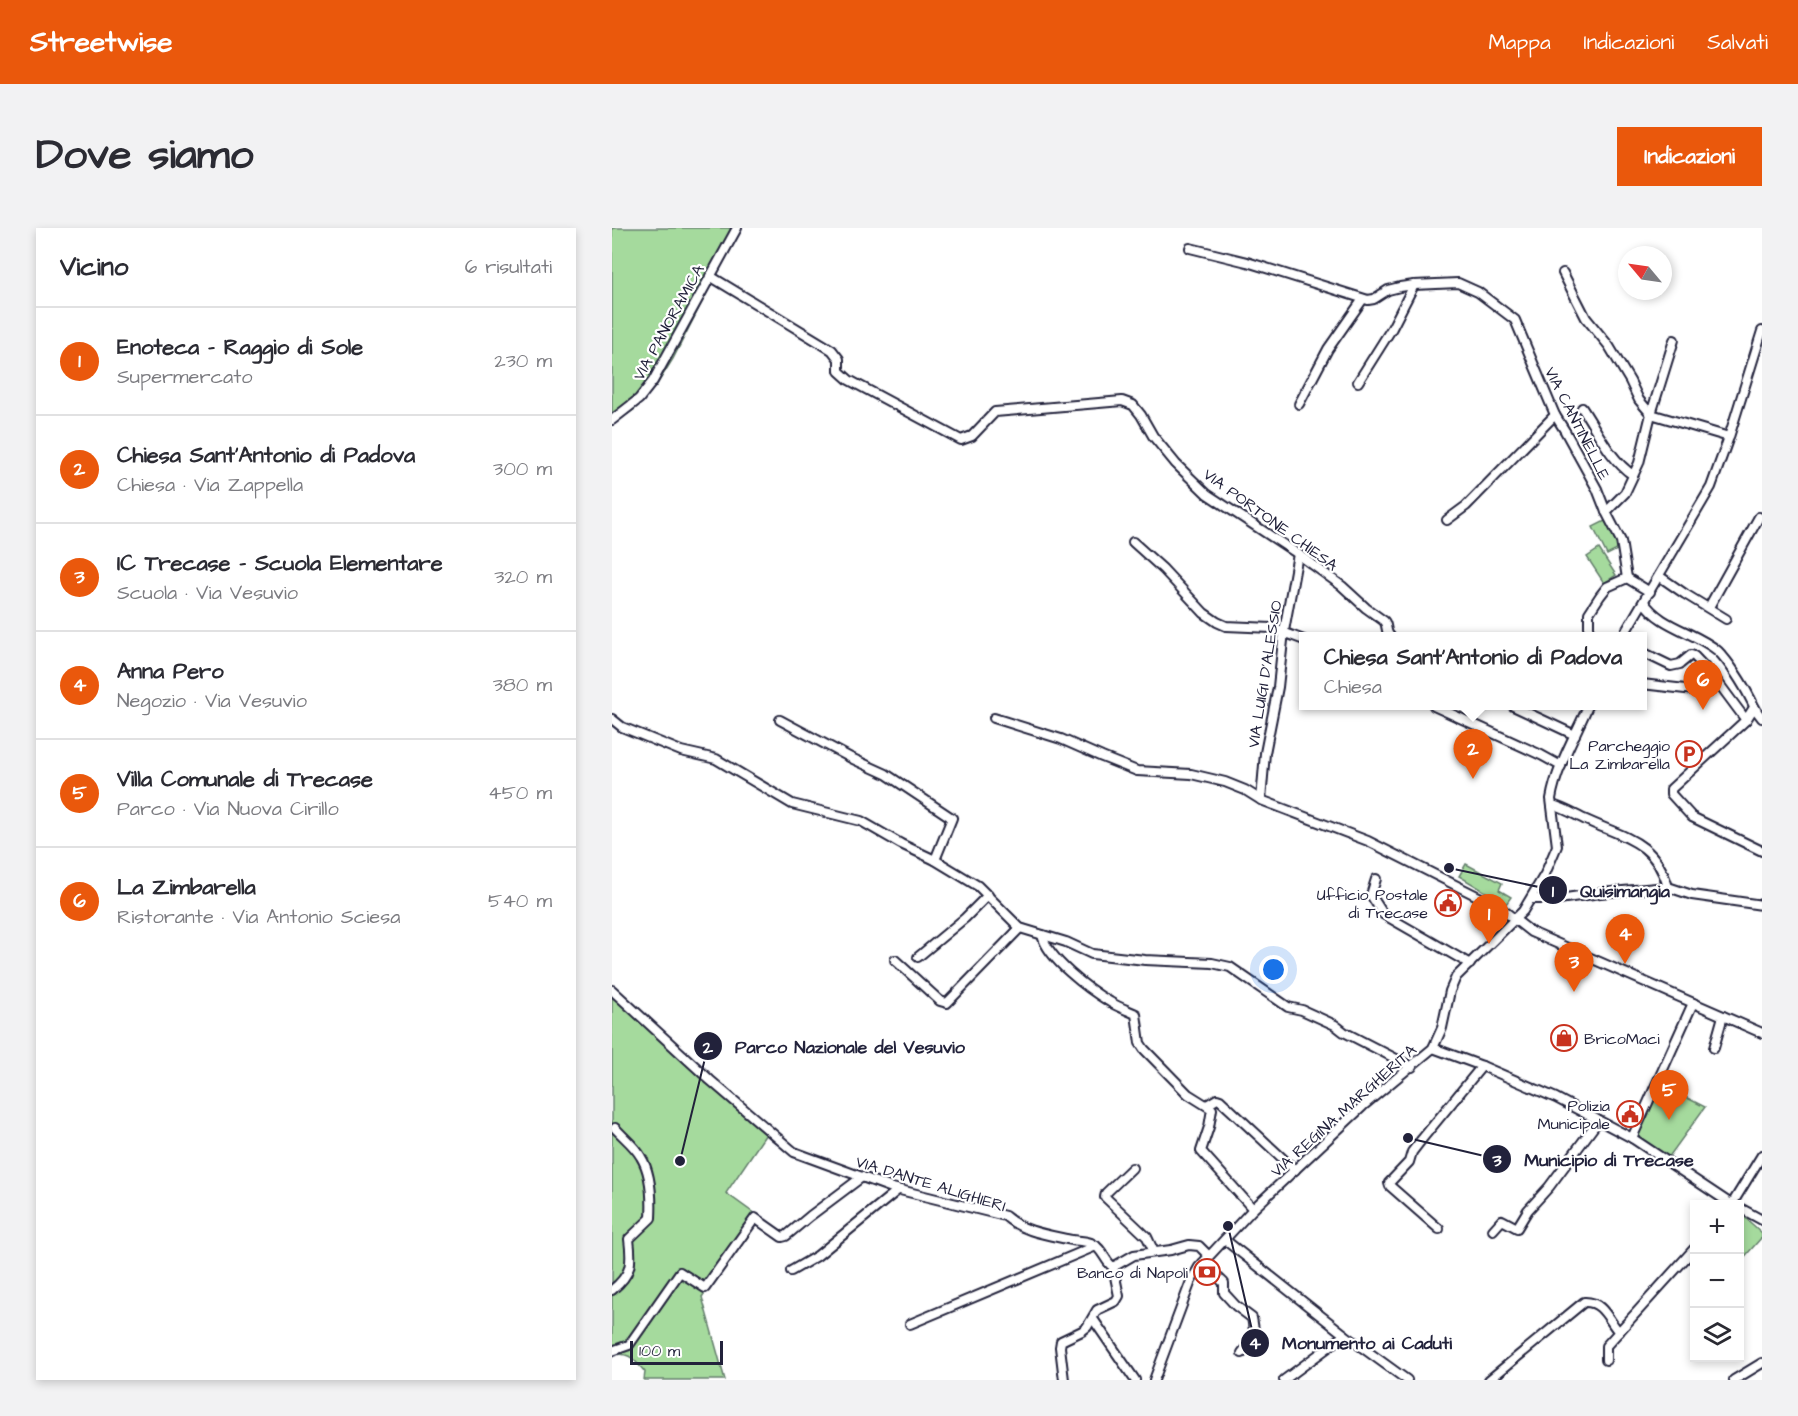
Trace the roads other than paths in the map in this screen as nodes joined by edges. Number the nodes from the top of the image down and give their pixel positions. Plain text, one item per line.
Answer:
1 (737, 228) edge
2 (1190, 248) dead end
3 (1563, 273) dead end
4 (710, 276) junction
5 (1413, 285) junction
6 (1363, 299) junction
7 (1762, 331) edge
8 (1674, 340) dead end
9 (1358, 382) dead end
10 (1299, 404) dead end
11 (1582, 408) dead end
12 (1651, 414) junction
13 (1555, 415) junction
14 (612, 420) edge
15 (1729, 437) junction
16 (1633, 476) junction
17 (1606, 512) junction
18 (1759, 517) dead end
19 (1447, 520) dead end
20 (1133, 542) dead end
21 (1298, 554) junction
22 (1659, 576) junction
23 (1627, 578) junction
24 (1650, 592) junction
25 (1644, 602) junction
26 (1708, 607) junction
27 (1726, 619) dead end
28 (1284, 631) junction
29 (1387, 632) edge
30 (1589, 632) edge
31 (1625, 632) edge
32 (1299, 638) edge
33 (1647, 654) edge
34 (1647, 685) edge
35 (1694, 690) dead end
36 (1754, 709) junction
37 (1445, 710) edge
38 (1523, 710) edge
39 (1586, 710) edge
40 (994, 718) dead end
41 (1762, 718) edge
42 (612, 719) edge
43 (780, 720) dead end
44 (1746, 720) junction
45 (1575, 735) junction
46 (1562, 766) junction
47 (1261, 800) junction
48 (1552, 805) junction
49 (1762, 851) edge
50 (935, 860) junction
51 (1376, 879) dead end
52 (1668, 887) junction
53 (988, 895) junction
54 (1532, 899) junction
55 (1762, 905) edge
56 (1516, 919) junction
57 (1020, 928) junction
58 (1042, 935) junction
59 (918, 957) dead end
60 (895, 960) dead end
61 (1470, 964) junction
62 (612, 990) edge
63 (1693, 1003) junction
64 (1723, 1016) junction
65 (1762, 1034) edge
66 (1433, 1048) junction
67 (1713, 1048) dead end
68 (1482, 1066) junction
69 (1412, 1067) junction
70 (1207, 1105) junction
71 (1598, 1121) junction
72 (615, 1128) dead end
73 (1632, 1138) junction
74 (1762, 1155) edge
75 (1132, 1168) dead end
76 (1295, 1170) junction
77 (862, 1177) junction
78 (898, 1190) junction
79 (1725, 1200) edge
80 (1734, 1200) edge
81 (1253, 1209) junction
82 (1744, 1210) edge
83 (1762, 1220) edge
84 (1439, 1229) dead end
85 (1493, 1230) dead end
86 (1225, 1240) junction
87 (1096, 1246) junction
88 (1154, 1252) junction
89 (1690, 1254) edge
90 (1206, 1260) junction
91 (1113, 1267) junction
92 (791, 1271) dead end
93 (612, 1290) edge
94 (1093, 1319) junction
95 (910, 1324) dead end
96 (1619, 1332) junction
97 (1345, 1335) junction
98 (612, 1351) edge
99 (1242, 1353) dead end
100 (1606, 1360) dead end
101 (1762, 1363) edge
102 (1064, 1380) edge
103 (1135, 1380) edge
104 (1156, 1380) edge
105 (1284, 1380) edge
106 (1407, 1380) edge
107 (1489, 1380) edge
108 (1734, 1380) edge

1 - 4 street, VIA PANORAMICA
2 - 6 street
3 - 12 street
4 - 14 street, VIA PANORAMICA
4 - 21 street, VIA PORTONE CHIESA
5 - 6 street, VIA CANTINELLE
5 - 9 street
5 - 13 street, VIA CANTINELLE
6 - 10 street
7 - 15 street
8 - 12 street
11 - 16 street
12 - 15 street
12 - 16 street
13 - 17 street, VIA CANTINELLE
13 - 19 street
15 - 22 street
16 - 17 street
17 - 23 street, VIA CANTINELLE
18 - 26 street
20 - 28 street
21 - 28 street, VIA LUIGI D'ALESSIO
21 - 29 street, VIA PORTONE CHIESA
22 - 24 street
22 - 26 street
23 - 24 street
23 - 30 street
24 - 25 street
25 - 31 street
25 - 36 street
26 - 27 street
28 - 32 street
28 - 47 street, VIA LUIGI D'ALESSIO
33 - 44 street
34 - 35 street
36 - 41 street
36 - 44 street
37 - 46 street
38 - 45 street
39 - 45 street, VIA REGINA MARGHERITA
40 - 47 street
42 - 50 street
43 - 50 street
44 - 49 street
45 - 46 street, VIA REGINA MARGHERITA
46 - 48 street, VIA REGINA MARGHERITA
47 - 56 street
48 - 52 street
48 - 54 street, VIA REGINA MARGHERITA
50 - 53 street
51 - 61 street
52 - 54 street
52 - 55 street
53 - 57 street
53 - 59 street
54 - 56 street, VIA REGINA MARGHERITA
56 - 61 street, VIA REGINA MARGHERITA
56 - 63 street
57 - 58 street
57 - 60 street
58 - 69 street
58 - 70 street
61 - 66 street, VIA REGINA MARGHERITA
62 - 77 street, VIA DANTE ALIGHIERI
63 - 64 street
63 - 73 street
64 - 65 street
64 - 67 street
66 - 68 street
66 - 69 street, VIA REGINA MARGHERITA
68 - 71 street
68 - 84 street
69 - 76 street, VIA REGINA MARGHERITA
70 - 76 street
70 - 81 street
71 - 73 street
71 - 85 street
72 - 93 street
73 - 79 street
74 - 80 street
75 - 88 street
76 - 81 street, VIA REGINA MARGHERITA
77 - 78 street, VIA DANTE ALIGHIERI
77 - 98 street
78 - 87 street, VIA DANTE ALIGHIERI
78 - 92 street
81 - 86 street, VIA REGINA MARGHERITA
82 - 83 street
86 - 90 street, VIA REGINA MARGHERITA
86 - 97 street
87 - 91 street
87 - 95 street
88 - 90 street
88 - 91 street
89 - 96 street
90 - 99 street
90 - 104 street, VIA REGINA MARGHERITA
91 - 94 street
94 - 102 street
94 - 103 street
96 - 100 street
96 - 107 street
97 - 105 street
97 - 106 street
101 - 108 street

